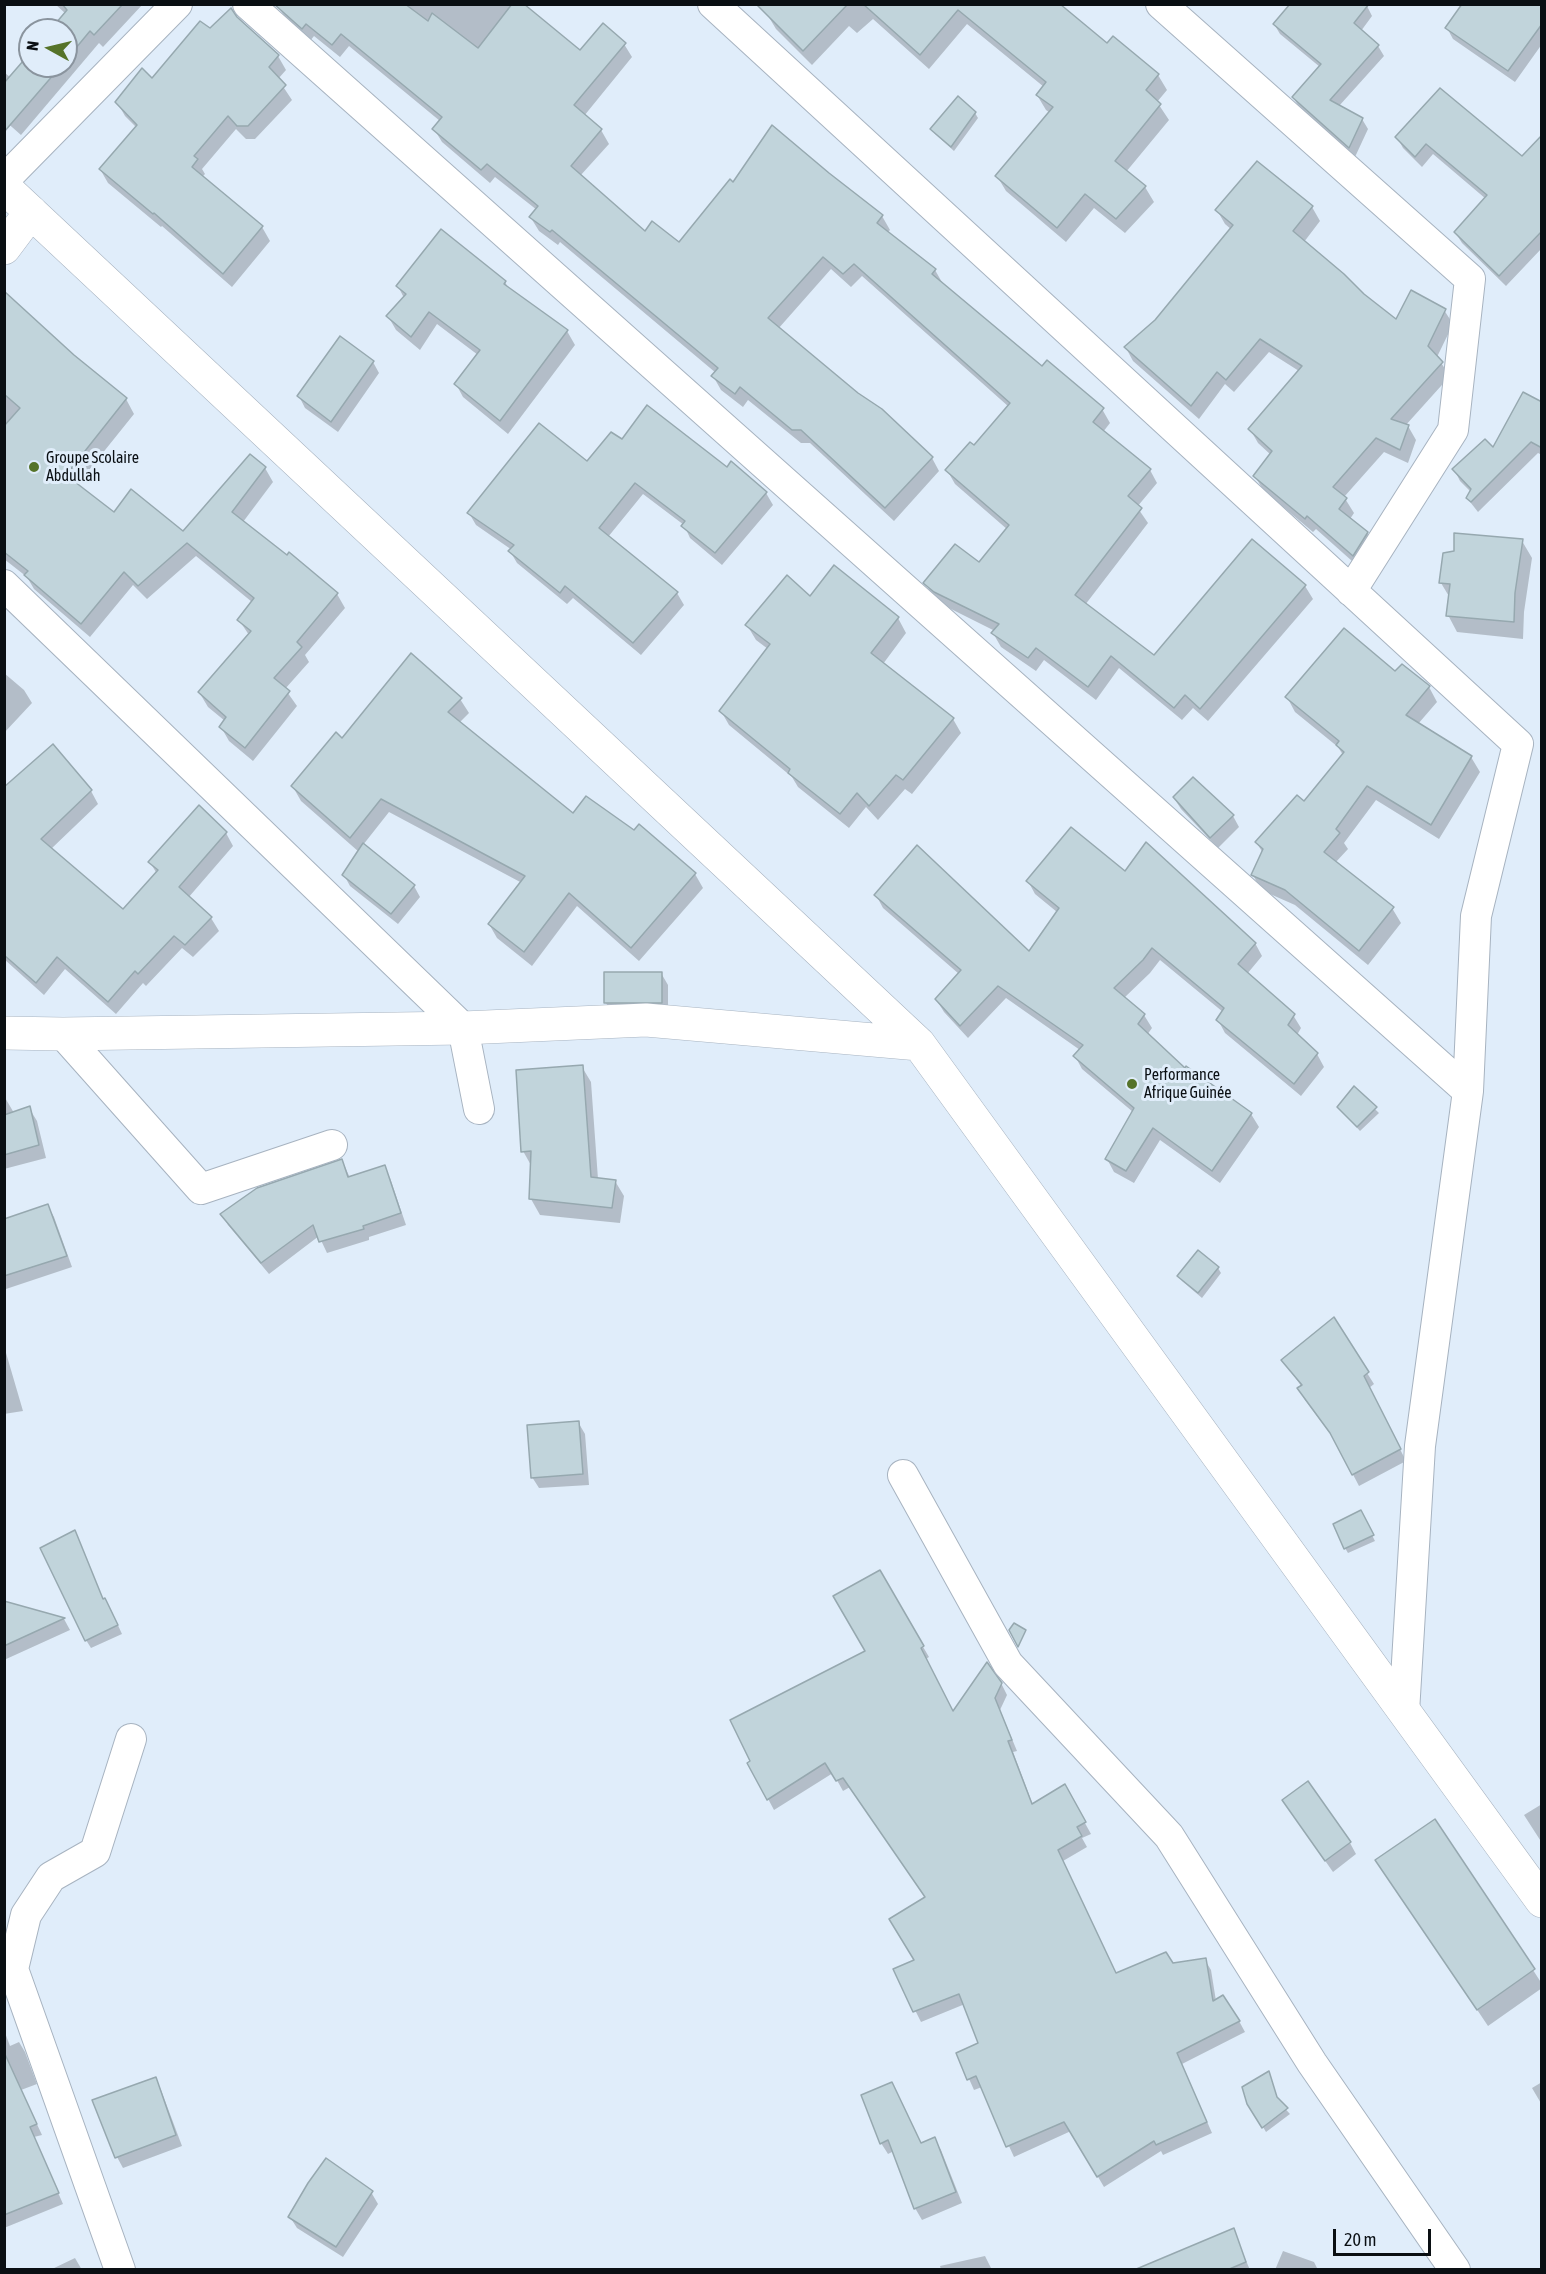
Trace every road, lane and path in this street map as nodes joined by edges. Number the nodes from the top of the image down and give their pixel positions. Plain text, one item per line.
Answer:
1 (177, 4) edge
2 (248, 4) edge
3 (713, 4) edge
4 (1161, 4) edge
5 (4, 180) edge
6 (4, 187) edge
7 (32, 212) junction
8 (4, 248) edge
9 (4, 585) edge
10 (1351, 591) junction
11 (463, 1028) junction
12 (4, 1033) edge
13 (63, 1034) junction
14 (920, 1044) junction
15 (1468, 1091) junction
16 (480, 1109) dead end
17 (332, 1145) dead end
18 (903, 1475) dead end
19 (1404, 1712) junction
20 (131, 1739) dead end
21 (1542, 1901) edge
22 (9, 1971) edge
23 (120, 2270) edge
24 (1455, 2270) edge

1 - 5 street
2 - 15 street
3 - 10 street
4 - 10 street
6 - 7 main road
7 - 8 main road
7 - 14 main road
9 - 11 street
10 - 15 street
11 - 13 main road
11 - 14 main road
11 - 16 street
12 - 13 main road
13 - 17 street
14 - 19 main road
15 - 19 street
18 - 24 street
19 - 21 main road
20 - 22 street
22 - 23 street

